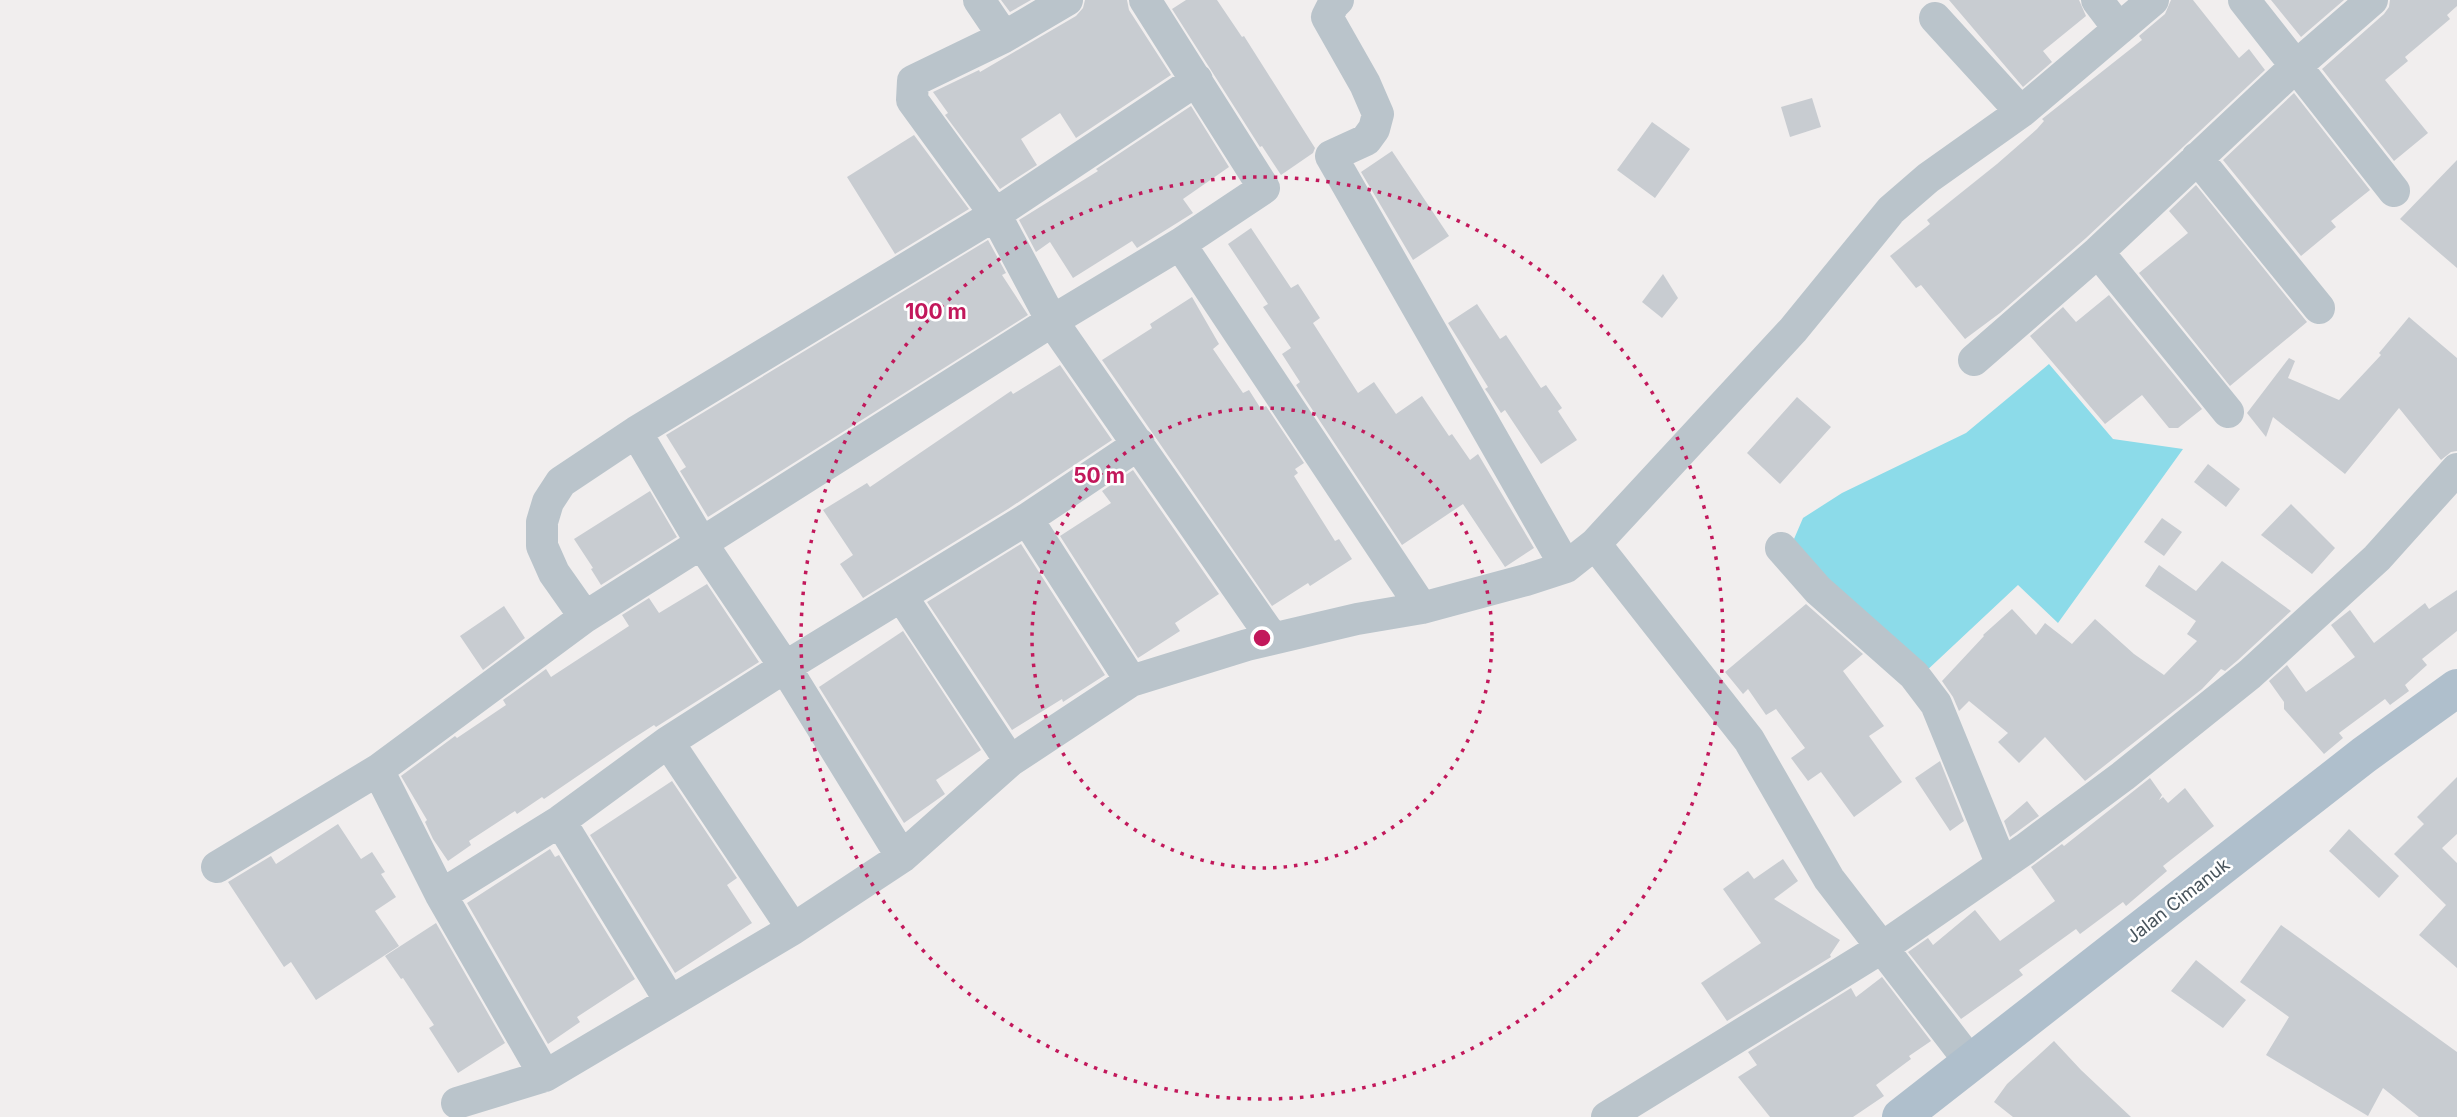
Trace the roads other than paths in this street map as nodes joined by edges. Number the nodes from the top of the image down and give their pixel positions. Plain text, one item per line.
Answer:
1 (979, 0) edge
2 (1067, 0) edge
3 (1146, 0) edge
4 (1338, 0) edge
5 (2097, 0) edge
6 (2153, 0) edge
7 (2244, 0) edge
8 (2372, 0) edge
9 (1935, 18) dead end
10 (2119, 29) junction
11 (1004, 37) junction
12 (2295, 67) junction
13 (1197, 80) junction
14 (2021, 112) junction
15 (2197, 158) junction
16 (2395, 191) dead end
17 (995, 214) junction
18 (1180, 244) junction
19 (2098, 252) junction
20 (2319, 308) dead end
21 (1052, 321) junction
22 (1974, 360) dead end
23 (2228, 412) dead end
24 (636, 432) junction
25 (1139, 444) junction
26 (2457, 470) edge
27 (1027, 519) junction
28 (702, 544) junction
29 (1595, 544) junction
30 (1781, 548) dead end
31 (1566, 567) junction
32 (902, 597) junction
33 (1422, 608) junction
34 (585, 617) junction
35 (1273, 639) junction
36 (785, 667) junction
37 (1131, 681) junction
38 (2457, 688) edge
39 (668, 742) junction
40 (1010, 761) junction
41 (378, 770) junction
42 (560, 821) junction
43 (902, 857) junction
44 (2002, 865) junction
45 (217, 867) dead end
46 (441, 895) junction
47 (793, 929) junction
48 (1883, 947) junction
49 (670, 1001) junction
50 (1971, 1063) junction
51 (545, 1076) junction
52 (457, 1103) dead end
53 (1606, 1117) edge
54 (1901, 1117) edge

1 - 11 street
2 - 11 street
3 - 13 street
4 - 31 street
5 - 10 street
6 - 10 street
7 - 12 street
8 - 12 street
9 - 14 street
10 - 14 street
11 - 17 street
12 - 15 street
12 - 16 street
13 - 17 street
13 - 18 street
14 - 29 street
15 - 19 street
15 - 20 street
17 - 21 street
17 - 24 street
18 - 21 street
18 - 33 street
19 - 22 street
19 - 23 street
21 - 25 street
21 - 28 street
24 - 28 street
24 - 34 street
25 - 27 street
25 - 35 street
26 - 44 street
27 - 32 street
27 - 37 street
28 - 34 street
28 - 36 street
29 - 31 street
29 - 48 street
30 - 44 street
31 - 33 street
32 - 36 street
32 - 40 street
33 - 35 street
34 - 41 street
35 - 37 street
36 - 39 street
36 - 43 street
37 - 40 street
38 - 50 main road, Jalan Cimanuk
39 - 42 street
39 - 47 street
40 - 43 street
41 - 45 street
41 - 46 street
42 - 46 street
42 - 49 street
43 - 47 street
44 - 48 street
46 - 51 street
47 - 49 street
48 - 50 street
48 - 53 street
49 - 51 street
50 - 54 main road, Jalan Cimanuk
51 - 52 street

